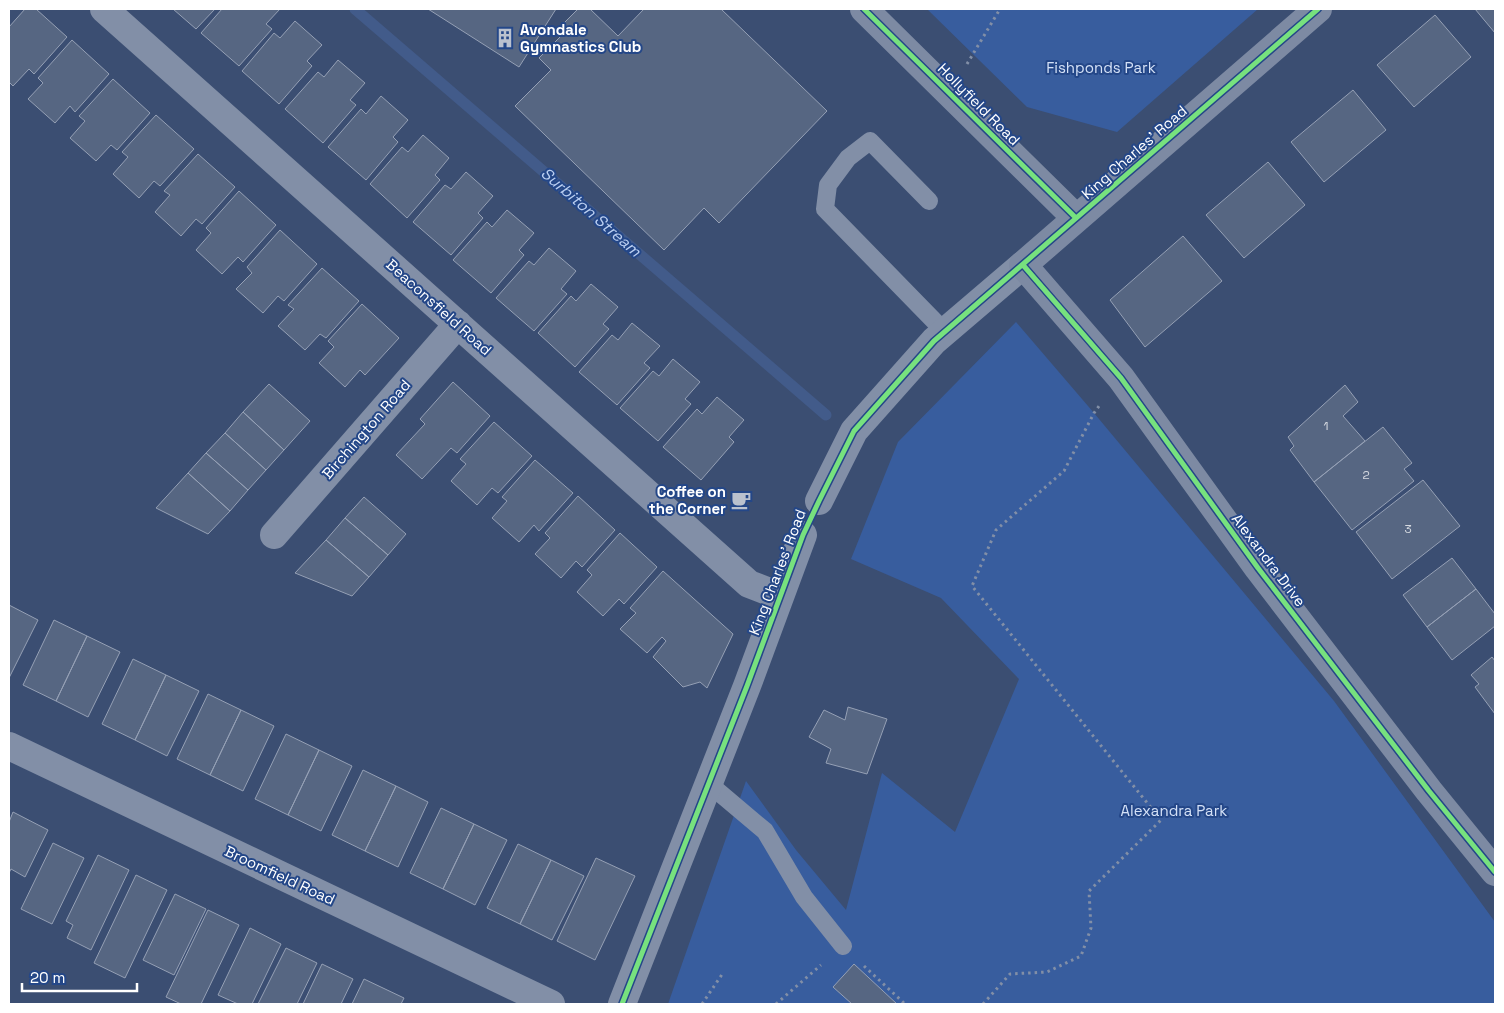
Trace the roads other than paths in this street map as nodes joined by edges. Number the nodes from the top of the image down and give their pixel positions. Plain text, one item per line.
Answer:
1 (104, 9) edge
2 (864, 9) edge
3 (1318, 9) edge
4 (928, 201) dead end
5 (1076, 218) junction
6 (1022, 265) junction
7 (458, 324) junction
8 (945, 332) junction
9 (818, 501) dead end
10 (274, 535) dead end
11 (803, 535) dead end
12 (780, 596) junction
13 (9, 746) edge
14 (708, 783) junction
15 (1495, 872) edge
16 (843, 946) dead end
17 (551, 1004) edge
18 (622, 1004) edge

1 - 7 street, Beaconsfield Road
2 - 5 street, Hollyfield Road
3 - 5 street, King Charles' Road
4 - 8 lane
5 - 6 street, King Charles' Road
6 - 8 street, King Charles' Road
6 - 15 street, Alexandra Drive
7 - 10 street, Birchington Road
7 - 12 street, Beaconsfield Road
8 - 9 street, King Charles' Road
11 - 12 street, King Charles' Road
12 - 14 street, King Charles' Road
13 - 17 street, Broomfield Road
14 - 16 lane
14 - 18 street, King Charles' Road

